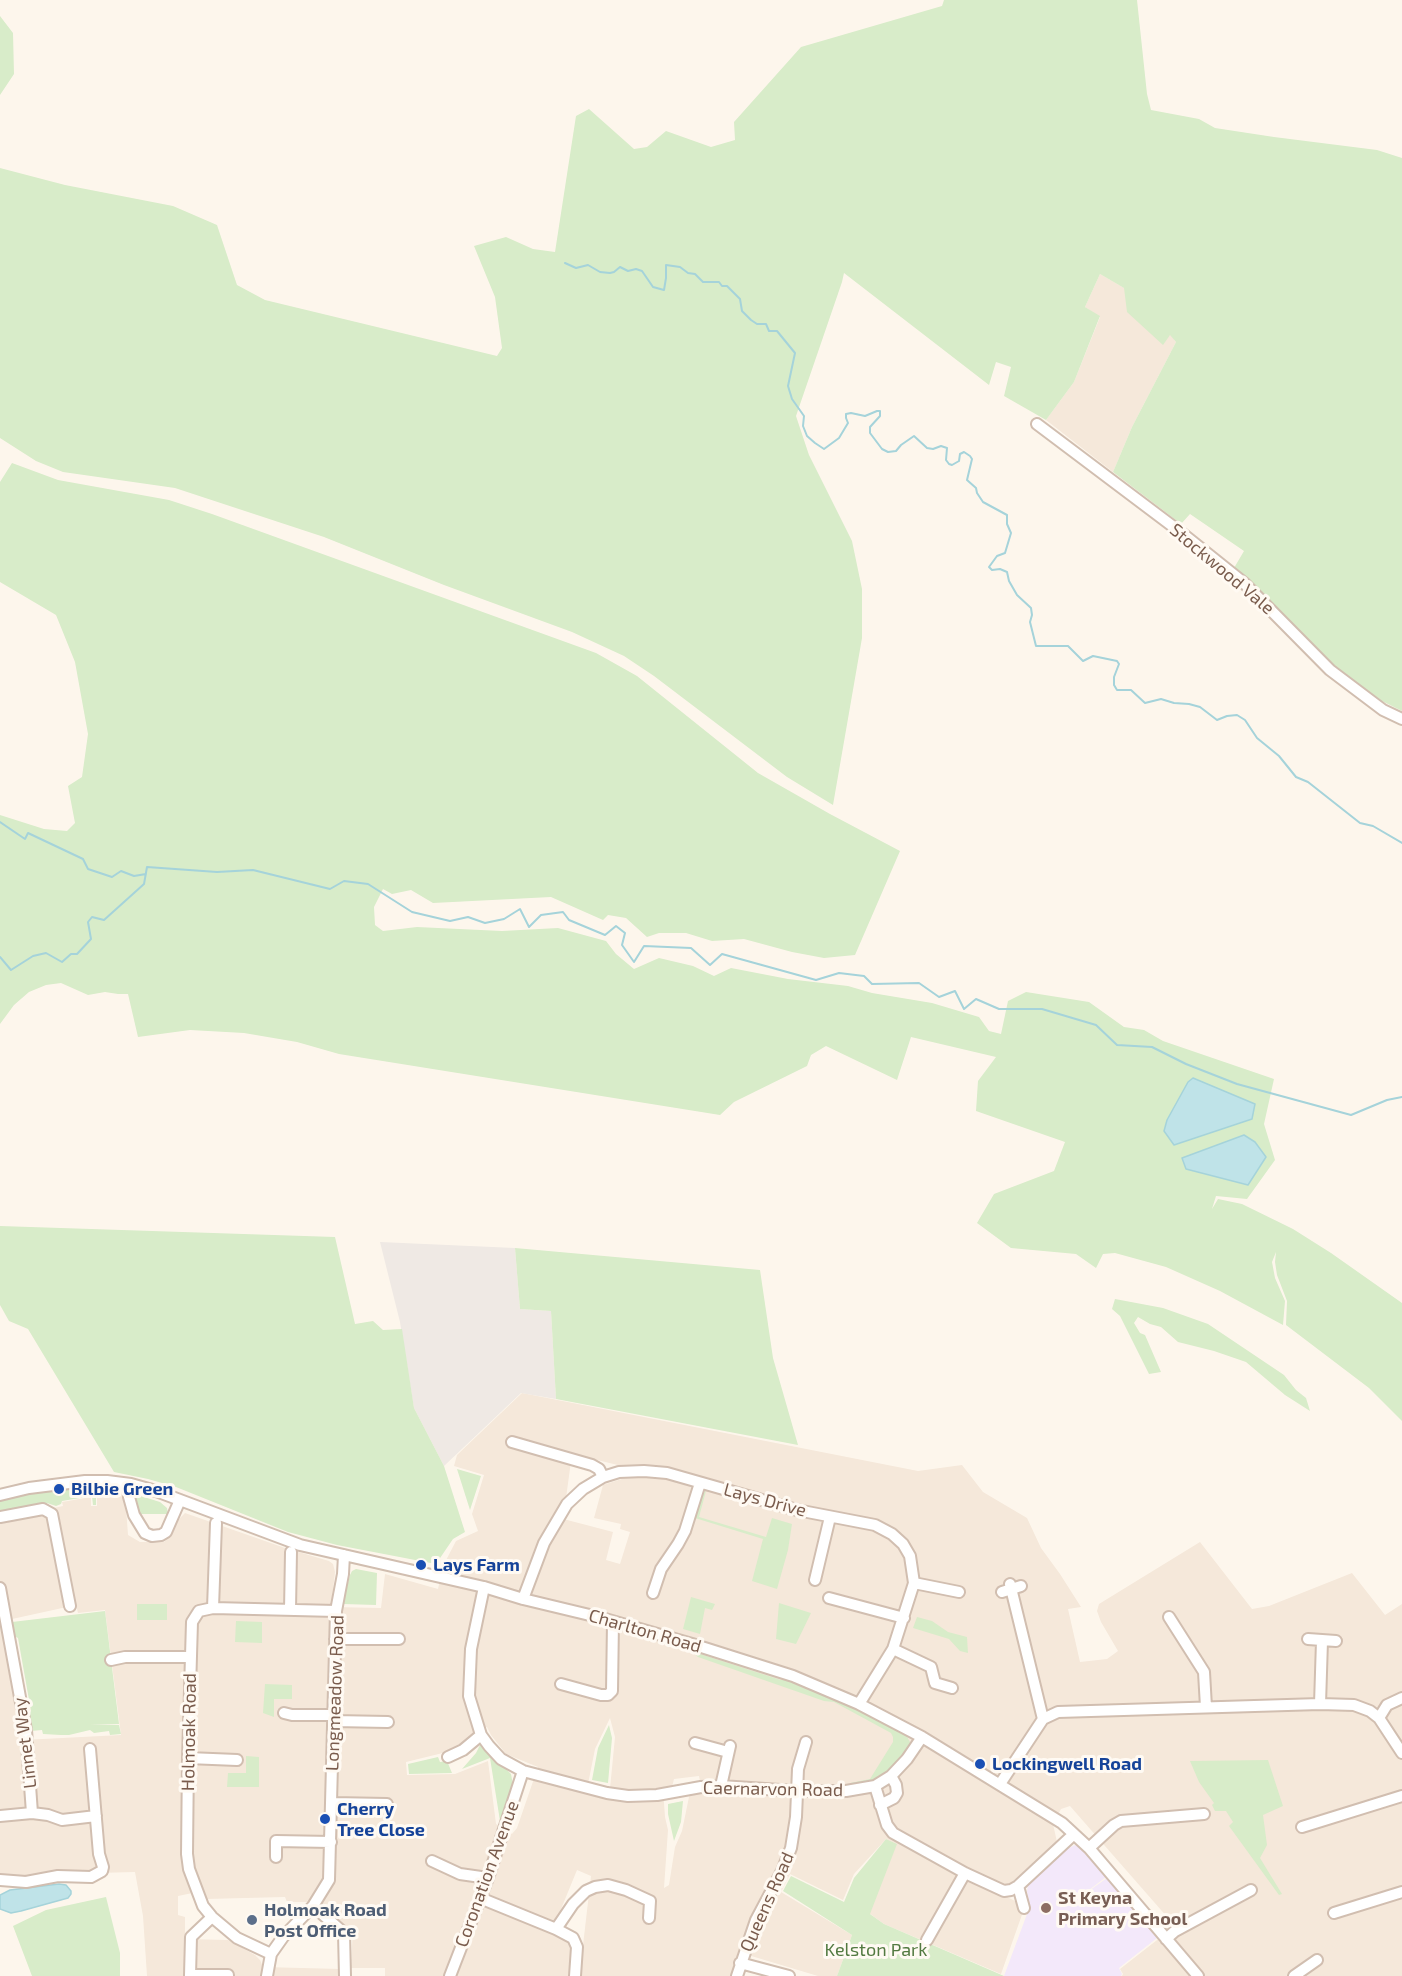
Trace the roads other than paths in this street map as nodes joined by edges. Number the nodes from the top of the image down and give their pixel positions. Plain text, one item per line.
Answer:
1 (1038, 424) dead end
2 (1402, 719) edge
3 (512, 1442) dead end
4 (603, 1477) junction
5 (700, 1483) junction
6 (0, 1495) edge
7 (129, 1497) dead end
8 (180, 1500) junction
9 (0, 1517) edge
10 (830, 1517) junction
11 (216, 1523) dead end
12 (291, 1552) dead end
13 (344, 1555) junction
14 (815, 1580) dead end
15 (914, 1582) junction
16 (484, 1587) junction
17 (0, 1588) edge
18 (1011, 1588) dead end
19 (959, 1592) dead end
20 (653, 1593) dead end
21 (829, 1598) dead end
22 (523, 1599) junction
23 (70, 1606) dead end
24 (213, 1608) junction
25 (290, 1610) junction
26 (2, 1611) edge
27 (336, 1611) junction
28 (1169, 1617) dead end
29 (904, 1618) junction
30 (613, 1622) junction
31 (335, 1638) junction
32 (399, 1639) dead end
33 (1308, 1640) dead end
34 (1322, 1641) junction
35 (1336, 1641) dead end
36 (893, 1649) junction
37 (191, 1657) junction
38 (111, 1660) dead end
39 (561, 1684) dead end
40 (952, 1688) dead end
41 (1402, 1698) edge
42 (859, 1704) junction
43 (1320, 1704) junction
44 (1206, 1707) junction
45 (284, 1713) dead end
46 (334, 1718) junction
47 (1379, 1718) junction
48 (1043, 1719) junction
49 (388, 1722) dead end
50 (481, 1735) junction
51 (922, 1737) junction
52 (806, 1742) dead end
53 (695, 1743) dead end
54 (90, 1749) dead end
55 (1402, 1753) edge
56 (448, 1757) dead end
57 (188, 1758) junction
58 (237, 1760) dead end
59 (524, 1771) junction
60 (891, 1776) junction
61 (1000, 1784) junction
62 (721, 1786) junction
63 (875, 1786) junction
64 (795, 1791) junction
65 (1402, 1796) edge
66 (332, 1803) junction
67 (387, 1804) dead end
68 (880, 1805) junction
69 (32, 1813) junction
70 (1204, 1814) dead end
71 (0, 1816) edge
72 (96, 1816) junction
73 (1302, 1827) dead end
74 (1074, 1834) junction
75 (331, 1842) junction
76 (1089, 1848) junction
77 (276, 1857) dead end
78 (432, 1861) dead end
79 (965, 1873) junction
80 (488, 1878) junction
81 (0, 1880) edge
82 (1018, 1886) junction
83 (1251, 1890) dead end
84 (1402, 1892) edge
85 (480, 1898) junction
86 (313, 1906) junction
87 (1024, 1908) dead end
88 (1334, 1913) dead end
89 (212, 1917) junction
90 (649, 1918) dead end
91 (556, 1929) junction
92 (927, 1940) dead end
93 (1167, 1940) junction
94 (271, 1954) junction
95 (1317, 1959) dead end
96 (740, 1963) junction
97 (228, 1975) edge
98 (267, 1976) edge
99 (345, 1976) edge
100 (450, 1976) edge
101 (575, 1976) edge
102 (737, 1976) edge
103 (789, 1976) edge
104 (1198, 1976) edge
105 (1294, 1976) edge

1 - 2 street, Stockwood Vale
3 - 4 street
4 - 5 street, Lays Drive
4 - 22 street, Lays Drive
5 - 10 street, Lays Drive
5 - 20 street, Lays Drive
6 - 8 street, Charlton Road
7 - 8 street
8 - 13 street, Charlton Road
9 - 23 street
10 - 14 street, Lays Drive
10 - 15 street, Lays Drive
11 - 24 street
12 - 25 street
13 - 16 street, Charlton Road
13 - 27 street, Longmeadow Road
15 - 19 street
15 - 29 street, Lays Drive
16 - 22 street, Charlton Road
16 - 50 street, Caernarvon Road
17 - 26 street, Linnet Way
18 - 48 street
21 - 29 street
22 - 30 street, Charlton Road
24 - 25 street
24 - 37 street, Holmoak Road
25 - 27 street
26 - 69 street, Linnet Way
27 - 31 street, Longmeadow Road
28 - 44 street
29 - 36 street, Lays Drive
30 - 39 street
30 - 42 street, Charlton Road
31 - 32 street
31 - 46 street, Longmeadow Road
33 - 34 street
34 - 35 street
34 - 43 street
36 - 40 street
36 - 42 street, Lays Drive
37 - 38 street
37 - 57 street, Holmoak Road
41 - 47 street
42 - 51 street, Charlton Road
43 - 44 street
43 - 47 street
44 - 48 street
45 - 46 street
46 - 49 street
46 - 66 street, Longmeadow Road
47 - 55 street
48 - 61 street
50 - 56 street
50 - 59 street, Caernarvon Road
51 - 60 street
51 - 61 street, Charlton Road
52 - 64 street, Queens Road
53 - 62 street
54 - 72 street
57 - 58 street
57 - 89 street, Holmoak Road
59 - 62 street, Caernarvon Road
59 - 80 street, Coronation Avenue
60 - 63 street
60 - 68 street
61 - 74 street, Charlton Road
62 - 64 street, Caernarvon Road
63 - 64 street, Caernarvon Road
63 - 68 street
64 - 96 street, Queens Road
65 - 73 street
66 - 67 street
66 - 75 street, Longmeadow Road
68 - 79 street
69 - 71 street, Linnet Way
69 - 72 street
70 - 76 street
72 - 81 street
74 - 76 street, Charlton Road
74 - 82 street
75 - 77 street
75 - 86 street, Longmeadow Road
76 - 93 street, Charlton Road
78 - 80 street
79 - 82 street
79 - 92 street
80 - 85 street, Coronation Avenue
82 - 87 street
83 - 93 street
84 - 88 street
85 - 91 street
85 - 100 street, Coronation Avenue
86 - 94 street, Longmeadow Road
86 - 99 street
89 - 94 street, Holmoak Road
89 - 97 street
90 - 91 street
91 - 101 street
93 - 104 street, Charlton Road
94 - 98 street
95 - 105 street
96 - 102 street, Queens Road
96 - 103 street

